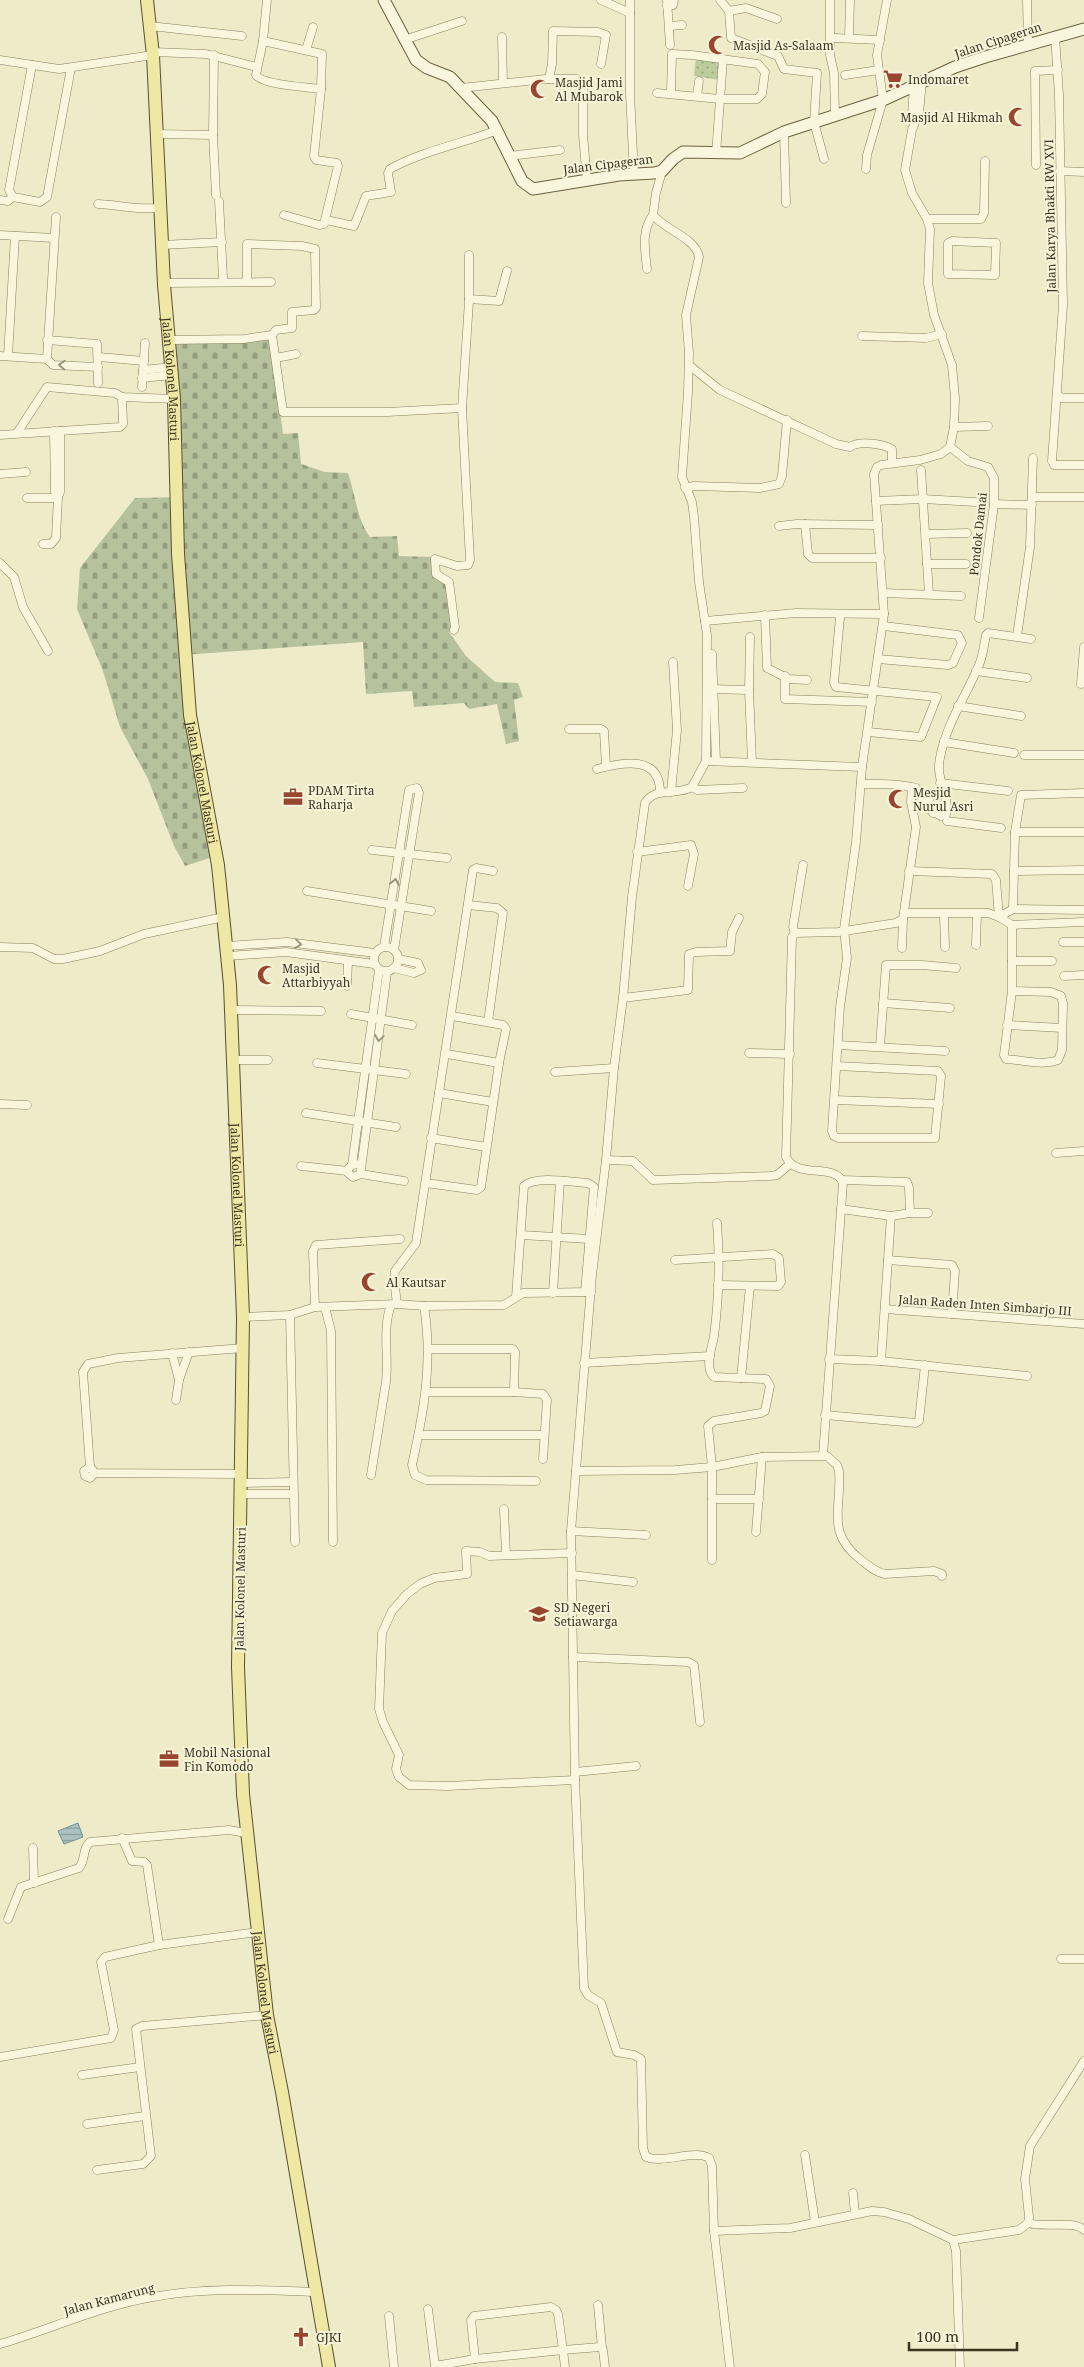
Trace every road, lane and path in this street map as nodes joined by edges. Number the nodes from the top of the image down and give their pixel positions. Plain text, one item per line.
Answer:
1 (147, 0) edge
2 (267, 0) edge
3 (601, 0) edge
4 (630, 0) edge
5 (720, 0) edge
6 (830, 0) edge
7 (850, 0) edge
8 (887, 0) edge
9 (1027, 0) edge
10 (387, 1) edge
11 (669, 2) edge
12 (747, 4) edge
13 (729, 11) junction
14 (630, 13) junction
15 (777, 19) dead end
16 (462, 21) dead end
17 (150, 26) junction
18 (670, 26) junction
19 (682, 26) dead end
20 (313, 27) dead end
21 (1084, 29) edge
22 (242, 36) dead end
23 (1055, 36) junction
24 (502, 37) dead end
25 (834, 38) dead end
26 (849, 38) junction
27 (404, 40) junction
28 (880, 40) junction
29 (263, 41) junction
30 (670, 45) dead end
31 (1028, 45) junction
32 (306, 50) junction
33 (153, 53) junction
34 (214, 55) junction
35 (722, 59) junction
36 (0, 60) edge
37 (601, 64) dead end
38 (32, 65) junction
39 (256, 67) junction
40 (71, 68) junction
41 (879, 70) junction
42 (1058, 70) junction
43 (845, 75) dead end
44 (549, 79) junction
45 (699, 81) dead end
46 (503, 84) junction
47 (918, 84) junction
48 (462, 88) junction
49 (320, 89) junction
50 (657, 93) dead end
51 (671, 93) junction
52 (697, 96) junction
53 (720, 99) junction
54 (884, 100) junction
55 (835, 116) junction
56 (814, 122) junction
57 (498, 130) junction
58 (784, 132) junction
59 (157, 134) junction
60 (213, 135) junction
61 (560, 150) dead end
62 (716, 154) junction
63 (509, 156) junction
64 (824, 159) dead end
65 (985, 161) dead end
66 (1036, 165) dead end
67 (866, 170) dead end
68 (662, 171) junction
69 (1060, 171) junction
70 (1084, 172) edge
71 (634, 174) junction
72 (587, 180) junction
73 (13, 197) junction
74 (0, 200) edge
75 (786, 203) dead end
76 (98, 204) dead end
77 (160, 208) junction
78 (284, 215) dead end
79 (653, 215) junction
80 (56, 217) dead end
81 (927, 219) junction
82 (326, 220) junction
83 (0, 235) edge
84 (15, 236) junction
85 (54, 238) junction
86 (222, 242) junction
87 (162, 243) junction
88 (930, 252) junction
89 (469, 255) dead end
90 (947, 255) junction
91 (647, 269) dead end
92 (507, 271) dead end
93 (223, 278) dead end
94 (247, 281) junction
95 (271, 282) dead end
96 (164, 283) junction
97 (469, 299) junction
98 (942, 334) junction
99 (272, 335) junction
100 (862, 336) dead end
101 (47, 340) junction
102 (169, 340) junction
103 (145, 343) dead end
104 (296, 354) dead end
105 (4, 356) edge
106 (99, 357) junction
107 (276, 358) junction
108 (47, 359) junction
109 (144, 361) junction
110 (689, 365) junction
111 (98, 367) junction
112 (172, 371) junction
113 (143, 374) junction
114 (98, 383) dead end
115 (142, 388) dead end
116 (1058, 395) junction
117 (122, 397) junction
118 (1084, 398) edge
119 (174, 399) junction
120 (462, 408) junction
121 (787, 420) junction
122 (22, 425) junction
123 (988, 426) dead end
124 (954, 427) junction
125 (57, 431) junction
126 (30, 432) junction
127 (17, 433) junction
128 (0, 435) edge
129 (950, 447) junction
130 (1033, 458) dead end
131 (892, 463) junction
132 (1084, 465) edge
133 (921, 470) dead end
134 (26, 472) dead end
135 (0, 474) edge
136 (685, 488) junction
137 (57, 497) junction
138 (1084, 497) edge
139 (27, 498) dead end
140 (924, 498) junction
141 (876, 501) junction
142 (1032, 501) junction
143 (975, 502) dead end
144 (994, 504) junction
145 (806, 524) junction
146 (878, 525) junction
147 (779, 526) dead end
148 (967, 533) dead end
149 (926, 534) junction
150 (43, 544) dead end
151 (880, 558) junction
152 (0, 563) edge
153 (927, 564) junction
154 (966, 564) dead end
155 (884, 593) junction
156 (929, 594) junction
157 (962, 596) dead end
158 (884, 614) junction
159 (765, 615) junction
160 (840, 617) dead end
161 (979, 618) dead end
162 (705, 621) junction
163 (884, 626) junction
164 (454, 630) dead end
165 (1017, 636) junction
166 (750, 637) dead end
167 (1031, 639) dead end
168 (1084, 647) edge
169 (48, 651) dead end
170 (712, 652) dead end
171 (878, 659) junction
172 (673, 662) dead end
173 (976, 671) junction
174 (784, 676) junction
175 (1027, 678) dead end
176 (807, 680) dead end
177 (1081, 684) dead end
178 (710, 689) junction
179 (749, 690) junction
180 (873, 691) junction
181 (872, 702) junction
182 (958, 706) junction
183 (1021, 716) dead end
184 (569, 729) dead end
185 (868, 732) junction
186 (944, 742) junction
187 (1014, 753) dead end
188 (1024, 755) dead end
189 (1084, 756) edge
190 (706, 761) junction
191 (716, 761) junction
192 (752, 762) junction
193 (606, 766) junction
194 (862, 767) junction
195 (597, 769) dead end
196 (940, 783) junction
197 (861, 784) junction
198 (914, 787) junction
199 (692, 788) junction
200 (743, 788) dead end
201 (1008, 791) dead end
202 (660, 792) junction
203 (671, 792) junction
204 (1084, 793) edge
205 (942, 816) junction
206 (1001, 828) dead end
207 (1015, 832) junction
208 (1084, 832) edge
209 (372, 850) dead end
210 (637, 852) junction
211 (400, 854) junction
212 (410, 855) junction
213 (447, 858) dead end
214 (803, 865) dead end
215 (1084, 870) edge
216 (492, 871) dead end
217 (909, 871) junction
218 (1014, 871) junction
219 (688, 886) dead end
220 (307, 891) dead end
221 (390, 902) junction
222 (400, 904) junction
223 (468, 905) junction
224 (1013, 909) junction
225 (1084, 910) edge
226 (431, 911) dead end
227 (944, 914) junction
228 (977, 914) junction
229 (904, 916) junction
230 (224, 917) junction
231 (999, 917) junction
232 (739, 918) dead end
233 (1084, 922) edge
234 (1012, 925) junction
235 (844, 929) junction
236 (795, 933) junction
237 (1063, 942) dead end
238 (1084, 942) edge
239 (976, 945) dead end
240 (0, 947) edge
241 (325, 947) junction
242 (384, 947) junction
243 (945, 947) dead end
244 (902, 948) dead end
245 (394, 950) junction
246 (227, 951) junction
247 (375, 953) junction
248 (324, 958) junction
249 (398, 960) junction
250 (1012, 961) junction
251 (348, 962) junction
252 (1052, 962) dead end
253 (376, 967) junction
254 (956, 968) dead end
255 (391, 970) junction
256 (1084, 975) edge
257 (1064, 976) dead end
258 (347, 986) dead end
259 (1012, 991) junction
260 (623, 998) junction
261 (883, 1003) junction
262 (950, 1008) dead end
263 (231, 1010) junction
264 (321, 1011) dead end
265 (372, 1013) junction
266 (351, 1014) dead end
267 (382, 1015) junction
268 (452, 1016) junction
269 (488, 1022) junction
270 (412, 1025) dead end
271 (1007, 1025) junction
272 (1062, 1028) junction
273 (838, 1045) junction
274 (880, 1046) junction
275 (945, 1051) dead end
276 (749, 1053) dead end
277 (447, 1054) junction
278 (790, 1054) junction
279 (232, 1060) junction
280 (268, 1060) dead end
281 (317, 1063) dead end
282 (498, 1063) junction
283 (366, 1065) junction
284 (375, 1066) junction
285 (837, 1066) junction
286 (614, 1068) junction
287 (555, 1072) dead end
288 (406, 1074) dead end
289 (439, 1093) junction
290 (835, 1100) junction
291 (493, 1102) junction
292 (0, 1104) edge
293 (26, 1104) dead end
294 (939, 1104) junction
295 (306, 1113) dead end
296 (358, 1116) junction
297 (368, 1118) junction
298 (396, 1127) dead end
299 (431, 1138) junction
300 (486, 1147) junction
301 (1084, 1151) edge
302 (1056, 1153) dead end
303 (606, 1160) junction
304 (790, 1164) junction
305 (301, 1166) dead end
306 (350, 1168) junction
307 (361, 1171) junction
308 (842, 1180) junction
309 (404, 1181) dead end
310 (560, 1181) junction
311 (426, 1183) junction
312 (841, 1209) junction
313 (910, 1213) junction
314 (928, 1213) dead end
315 (891, 1216) junction
316 (717, 1223) dead end
317 (521, 1234) junction
318 (557, 1237) junction
319 (400, 1239) dead end
320 (589, 1239) junction
321 (720, 1258) junction
322 (675, 1260) dead end
323 (888, 1260) junction
324 (718, 1285) junction
325 (750, 1286) junction
326 (588, 1292) junction
327 (553, 1293) junction
328 (516, 1297) junction
329 (394, 1304) junction
330 (424, 1306) junction
331 (315, 1307) junction
332 (325, 1307) junction
333 (885, 1309) junction
334 (952, 1314) junction
335 (290, 1315) junction
336 (243, 1317) junction
337 (1084, 1324) edge
338 (243, 1348) junction
339 (428, 1349) junction
340 (189, 1352) junction
341 (172, 1353) junction
342 (710, 1356) junction
343 (830, 1359) junction
344 (881, 1361) junction
345 (584, 1363) junction
346 (925, 1365) junction
347 (1027, 1376) dead end
348 (741, 1378) junction
349 (179, 1380) junction
350 (427, 1392) junction
351 (514, 1392) junction
352 (176, 1400) dead end
353 (825, 1416) junction
354 (419, 1435) junction
355 (544, 1435) junction
356 (823, 1455) junction
357 (762, 1457) junction
358 (542, 1459) dead end
359 (712, 1467) junction
360 (576, 1471) junction
361 (371, 1475) dead end
362 (536, 1481) dead end
363 (263, 1482) junction
364 (292, 1482) junction
365 (241, 1484) junction
366 (263, 1494) junction
367 (292, 1494) junction
368 (712, 1499) junction
369 (759, 1499) junction
370 (504, 1509) dead end
371 (571, 1530) junction
372 (756, 1532) dead end
373 (646, 1535) dead end
374 (294, 1542) dead end
375 (333, 1542) dead end
376 (572, 1553) junction
377 (506, 1555) junction
378 (712, 1560) dead end
379 (572, 1575) junction
380 (942, 1576) dead end
381 (633, 1582) dead end
382 (573, 1656) junction
383 (700, 1722) dead end
384 (636, 1766) dead end
385 (575, 1776) junction
386 (246, 1833) junction
387 (122, 1838) junction
388 (32, 1848) dead end
389 (34, 1883) junction
390 (8, 1919) dead end
391 (258, 1932) junction
392 (159, 1945) junction
393 (1061, 1959) dead end
394 (1084, 1959) edge
395 (267, 2015) junction
396 (0, 2057) edge
397 (1084, 2061) edge
398 (140, 2068) junction
399 (82, 2075) dead end
400 (145, 2116) junction
401 (88, 2124) dead end
402 (805, 2155) dead end
403 (97, 2170) dead end
404 (852, 2193) dead end
405 (854, 2214) junction
406 (815, 2222) junction
407 (1028, 2224) junction
408 (1084, 2230) edge
409 (714, 2231) junction
410 (953, 2240) junction
411 (316, 2292) junction
412 (598, 2305) dead end
413 (428, 2309) dead end
414 (388, 2316) dead end
415 (0, 2344) edge
416 (602, 2348) junction
417 (562, 2350) junction
418 (475, 2359) junction
419 (329, 2367) edge
420 (394, 2367) edge
421 (433, 2367) edge
422 (565, 2367) edge
423 (605, 2367) edge
424 (730, 2367) edge
425 (960, 2367) edge

1 - 17 main road, Jalan Kolonel Masturi
2 - 29 street
3 - 14 street
4 - 14 street
5 - 13 street
6 - 55 street
7 - 26 street
8 - 28 street
9 - 31 street
10 - 27 street, Jalan Cipageran
11 - 18 street
12 - 13 street
12 - 15 street
13 - 56 street
14 - 71 street
16 - 27 street
17 - 22 street
17 - 33 main road, Jalan Kolonel Masturi
18 - 19 street
18 - 30 street
20 - 32 street
21 - 23 street, Jalan Cipageran
23 - 31 street, Jalan Cipageran
23 - 42 street, Jalan Karya Bhakti RW XVI
24 - 46 street
25 - 26 street
26 - 28 street
27 - 48 street, Jalan Cipageran
28 - 41 street
29 - 32 street
29 - 39 street
31 - 47 street, Jalan Cipageran
32 - 49 street
33 - 34 street
33 - 40 street
33 - 59 main road, Jalan Kolonel Masturi
34 - 39 street
34 - 60 street
35 - 51 street
35 - 53 street
35 - 53 street
36 - 38 street
37 - 44 street
38 - 40 street
38 - 73 street
39 - 49 street
40 - 73 street
41 - 43 street
41 - 54 street
42 - 66 street
42 - 69 street, Jalan Karya Bhakti RW XVI
44 - 46 street
44 - 72 street
45 - 52 street
46 - 48 street
47 - 54 street, Jalan Cipageran
47 - 81 street
48 - 57 street, Jalan Cipageran
49 - 82 street
50 - 51 street
51 - 52 street
52 - 53 street
53 - 62 street
54 - 55 street, Jalan Cipageran
54 - 67 street
55 - 56 street, Jalan Cipageran
56 - 58 street, Jalan Cipageran
56 - 64 street
57 - 63 street, Jalan Cipageran
57 - 82 street
58 - 62 street, Jalan Cipageran
58 - 75 street
59 - 60 street
59 - 77 main road, Jalan Kolonel Masturi
60 - 86 street
61 - 63 street
62 - 68 street, Jalan Cipageran
63 - 72 street, Jalan Cipageran
65 - 81 street
68 - 71 street, Jalan Cipageran
68 - 79 street
69 - 70 street
69 - 116 street, Jalan Karya Bhakti RW XVI
71 - 72 street, Jalan Cipageran
73 - 74 street
76 - 77 street
77 - 87 main road, Jalan Kolonel Masturi
78 - 82 street
79 - 91 street
79 - 110 street
80 - 85 street
81 - 88 street
83 - 84 street
84 - 85 street
84 - 105 street
85 - 101 street
86 - 87 street
86 - 93 street
87 - 96 main road, Jalan Kolonel Masturi
88 - 90 street
88 - 98 street
89 - 97 street
90 - 90 street
92 - 97 street
94 - 95 street
94 - 96 street
94 - 99 street
96 - 102 main road, Jalan Kolonel Masturi
97 - 120 street
98 - 100 street
98 - 124 street
99 - 102 street
99 - 107 street
101 - 106 street
101 - 108 street
102 - 112 main road, Jalan Kolonel Masturi
103 - 109 street
104 - 107 street
105 - 108 street
106 - 109 street
106 - 111 street
107 - 120 street
111 -> 108 street
109 - 113 street
110 - 121 street
110 - 136 street
111 - 114 street
112 - 113 street
112 - 119 main road, Jalan Kolonel Masturi
113 - 115 street
116 - 118 street
116 - 132 street, Jalan Karya Bhakti RW XVI
117 - 119 street
117 - 122 street
117 - 125 street
119 - 230 main road, Jalan Kolonel Masturi
120 - 164 street
121 - 131 street
121 - 136 street
122 - 126 street
122 - 127 street
123 - 124 street
124 - 129 street
125 - 126 street
125 - 137 street
126 - 127 street
127 - 128 street
129 - 131 street
129 - 144 street, Pondok Damai
130 - 142 street
131 - 141 street
133 - 140 street
134 - 135 street
136 - 162 street
137 - 139 street
137 - 150 street
138 - 142 street
140 - 141 street
140 - 143 street
140 - 149 street
141 - 146 street
142 - 144 street
142 - 165 street
144 - 161 street, Pondok Damai
145 - 146 street
145 - 147 street
145 - 151 street
146 - 151 street
148 - 149 street
149 - 153 street
151 - 155 street
152 - 169 street
153 - 154 street
153 - 156 street
155 - 156 street
155 - 158 street
156 - 157 street
158 - 159 street
158 - 163 street
159 - 162 street
159 - 174 street
160 - 180 street
162 - 178 street
163 - 171 street
163 - 171 street
165 - 167 street
165 - 173 street
166 - 179 street
168 - 177 street
170 - 178 street
171 - 180 street
172 - 203 street
173 - 175 street
173 - 182 street
174 - 176 street
174 - 181 street
178 - 179 street
178 - 190 street
178 - 191 street
179 - 192 street
180 - 181 street
180 - 185 street
181 - 185 street
182 - 183 street
182 - 186 street
184 - 193 street
185 - 194 street
186 - 187 street
186 - 196 street
188 - 189 street
190 - 191 street
190 - 199 street
191 - 192 street
192 - 194 street
193 - 195 street
193 - 202 street
194 - 197 street
196 - 201 street
196 - 205 street
197 - 198 street
197 - 235 street
198 - 205 street
198 - 217 street
199 - 200 street
199 - 203 street
202 - 203 street
202 - 210 street
204 - 207 street
205 - 206 street
207 - 208 street
207 - 218 street
209 - 211 street
210 - 219 street
210 - 260 street
211 - 212 street
211 - 212 street
221 -> 211 street
212 - 213 street
212 - 222 street
214 - 236 street
215 - 218 street
216 - 223 street
217 - 229 street
217 - 231 street
218 - 224 street
220 - 221 street
221 - 222 street
221 - 242 street
222 - 226 street
222 - 245 street
223 - 268 street
223 - 269 street
224 - 225 street
224 - 231 street
227 - 228 street
227 - 229 street
227 - 243 street
228 - 231 street
228 - 239 street
229 - 235 street
229 - 244 street
230 - 240 street
230 - 246 main road, Jalan Kolonel Masturi
231 - 234 street
232 - 260 street
233 - 234 street
234 - 250 street
235 - 236 street
235 - 273 street
236 - 278 street
237 - 238 street
246 -> 241 street
241 - 247 street
241 - 248 street
242 - 245 street
242 - 247 street
245 - 249 street
246 - 248 street
246 - 263 main road, Jalan Kolonel Masturi
247 - 253 street
248 - 251 street
249 - 255 street
249 - 255 street
250 - 252 street
250 - 259 street
251 - 253 street
251 - 258 street
253 - 255 street
253 - 265 street
254 - 261 street
255 - 267 street
256 - 257 street
259 - 271 street
259 - 272 street
260 - 286 street
261 - 262 street
261 - 274 street
263 - 264 street
263 - 279 main road, Jalan Kolonel Masturi
265 - 266 street
265 - 267 street
265 - 283 street
267 - 270 street
267 -> 284 street
268 - 269 street
268 - 277 street
269 - 282 street
271 - 272 street
271 - 272 street
273 - 274 street
273 - 285 street
274 - 275 street
276 - 278 street
277 - 282 street
277 - 289 street
278 - 304 street
279 - 280 street
279 - 336 main road, Jalan Kolonel Masturi
281 - 283 street
282 - 291 street
283 - 284 street
283 - 296 street
284 - 288 street
284 - 297 street
285 - 290 street
285 - 294 street
286 - 287 street
286 - 303 street
289 - 291 street
289 - 299 street
290 - 294 street
290 - 294 street
291 - 300 street
292 - 293 street
295 - 296 street
296 - 297 street
296 - 306 street
297 - 298 street
297 - 307 street
299 - 300 street
299 - 311 street
300 - 311 street
301 - 302 street
303 - 304 street
303 - 326 street
304 - 308 street
305 - 306 street
306 - 307 street
306 - 307 street
307 - 309 street
308 - 312 street
308 - 313 street
310 - 317 street
310 - 318 street
310 - 320 street
311 - 329 street
312 - 315 street
312 - 343 street
313 - 314 street
313 - 315 street
315 - 323 street
316 - 321 street
317 - 318 street
317 - 328 street
318 - 320 street
318 - 327 street
319 - 331 street
320 - 326 street
321 - 322 street
321 - 324 street
321 - 325 street
323 - 333 street
323 - 334 street
324 - 325 street
324 - 342 street
325 - 348 street
326 - 327 street
326 - 345 street
327 - 328 street
328 - 330 street
329 - 330 street
329 - 332 street
329 - 361 street
330 - 339 street
331 - 332 street
331 - 335 street
332 - 375 street
333 - 334 street, Jalan Raden Inten Simbarjo III
333 - 344 street
334 - 337 street, Jalan Raden Inten Simbarjo III
335 - 336 street
335 - 364 street
336 - 338 main road, Jalan Kolonel Masturi
338 - 340 street
338 - 365 main road, Jalan Kolonel Masturi
339 - 350 street
339 - 351 street
340 - 341 street
340 - 349 street
341 - 349 street
341 - 365 street
342 - 345 street
342 - 348 street
343 - 344 street
343 - 353 street
344 - 346 street
345 - 360 street
346 - 347 street
346 - 353 street
348 - 359 street
349 - 352 street
350 - 351 street
350 - 354 street
351 - 355 street
353 - 356 street
354 - 355 street
354 - 362 street
355 - 358 street
356 - 357 street
356 - 380 street
357 - 359 street
357 - 369 street
359 - 360 street
359 - 368 street
360 - 371 street
363 - 364 street
363 - 365 street
363 - 366 street
364 - 367 street
365 - 366 street
365 - 386 main road, Jalan Kolonel Masturi
366 - 367 street
367 - 374 street
368 - 369 street
368 - 378 street
369 - 372 street
370 - 377 street
371 - 373 street
371 - 376 street
376 - 377 street
376 - 379 street
377 - 385 street
379 - 381 street
379 - 382 street
382 - 383 street
382 - 385 street
384 - 385 street
385 - 409 street
386 - 387 street
386 - 391 main road, Jalan Kolonel Masturi
387 - 389 street
387 - 392 street
388 - 389 street
389 - 390 street
391 - 392 street
391 - 395 main road, Jalan Kolonel Masturi
392 - 396 street
393 - 394 street
395 - 398 street
395 - 411 main road, Jalan Kolonel Masturi
397 - 407 street
398 - 399 street
398 - 400 street
400 - 401 street
400 - 403 street
402 - 406 street
404 - 405 street
405 - 406 street
405 - 410 street
406 - 409 street
407 - 408 street
407 - 410 street
409 - 424 street
410 - 425 street
411 - 415 street, Jalan Kamarung
411 - 419 main road, Jalan Kolonel Masturi
412 - 416 street
413 - 421 street
414 - 420 street
416 - 417 street
416 - 423 street
417 - 418 street
417 - 418 street
417 - 422 street
418 - 421 street

